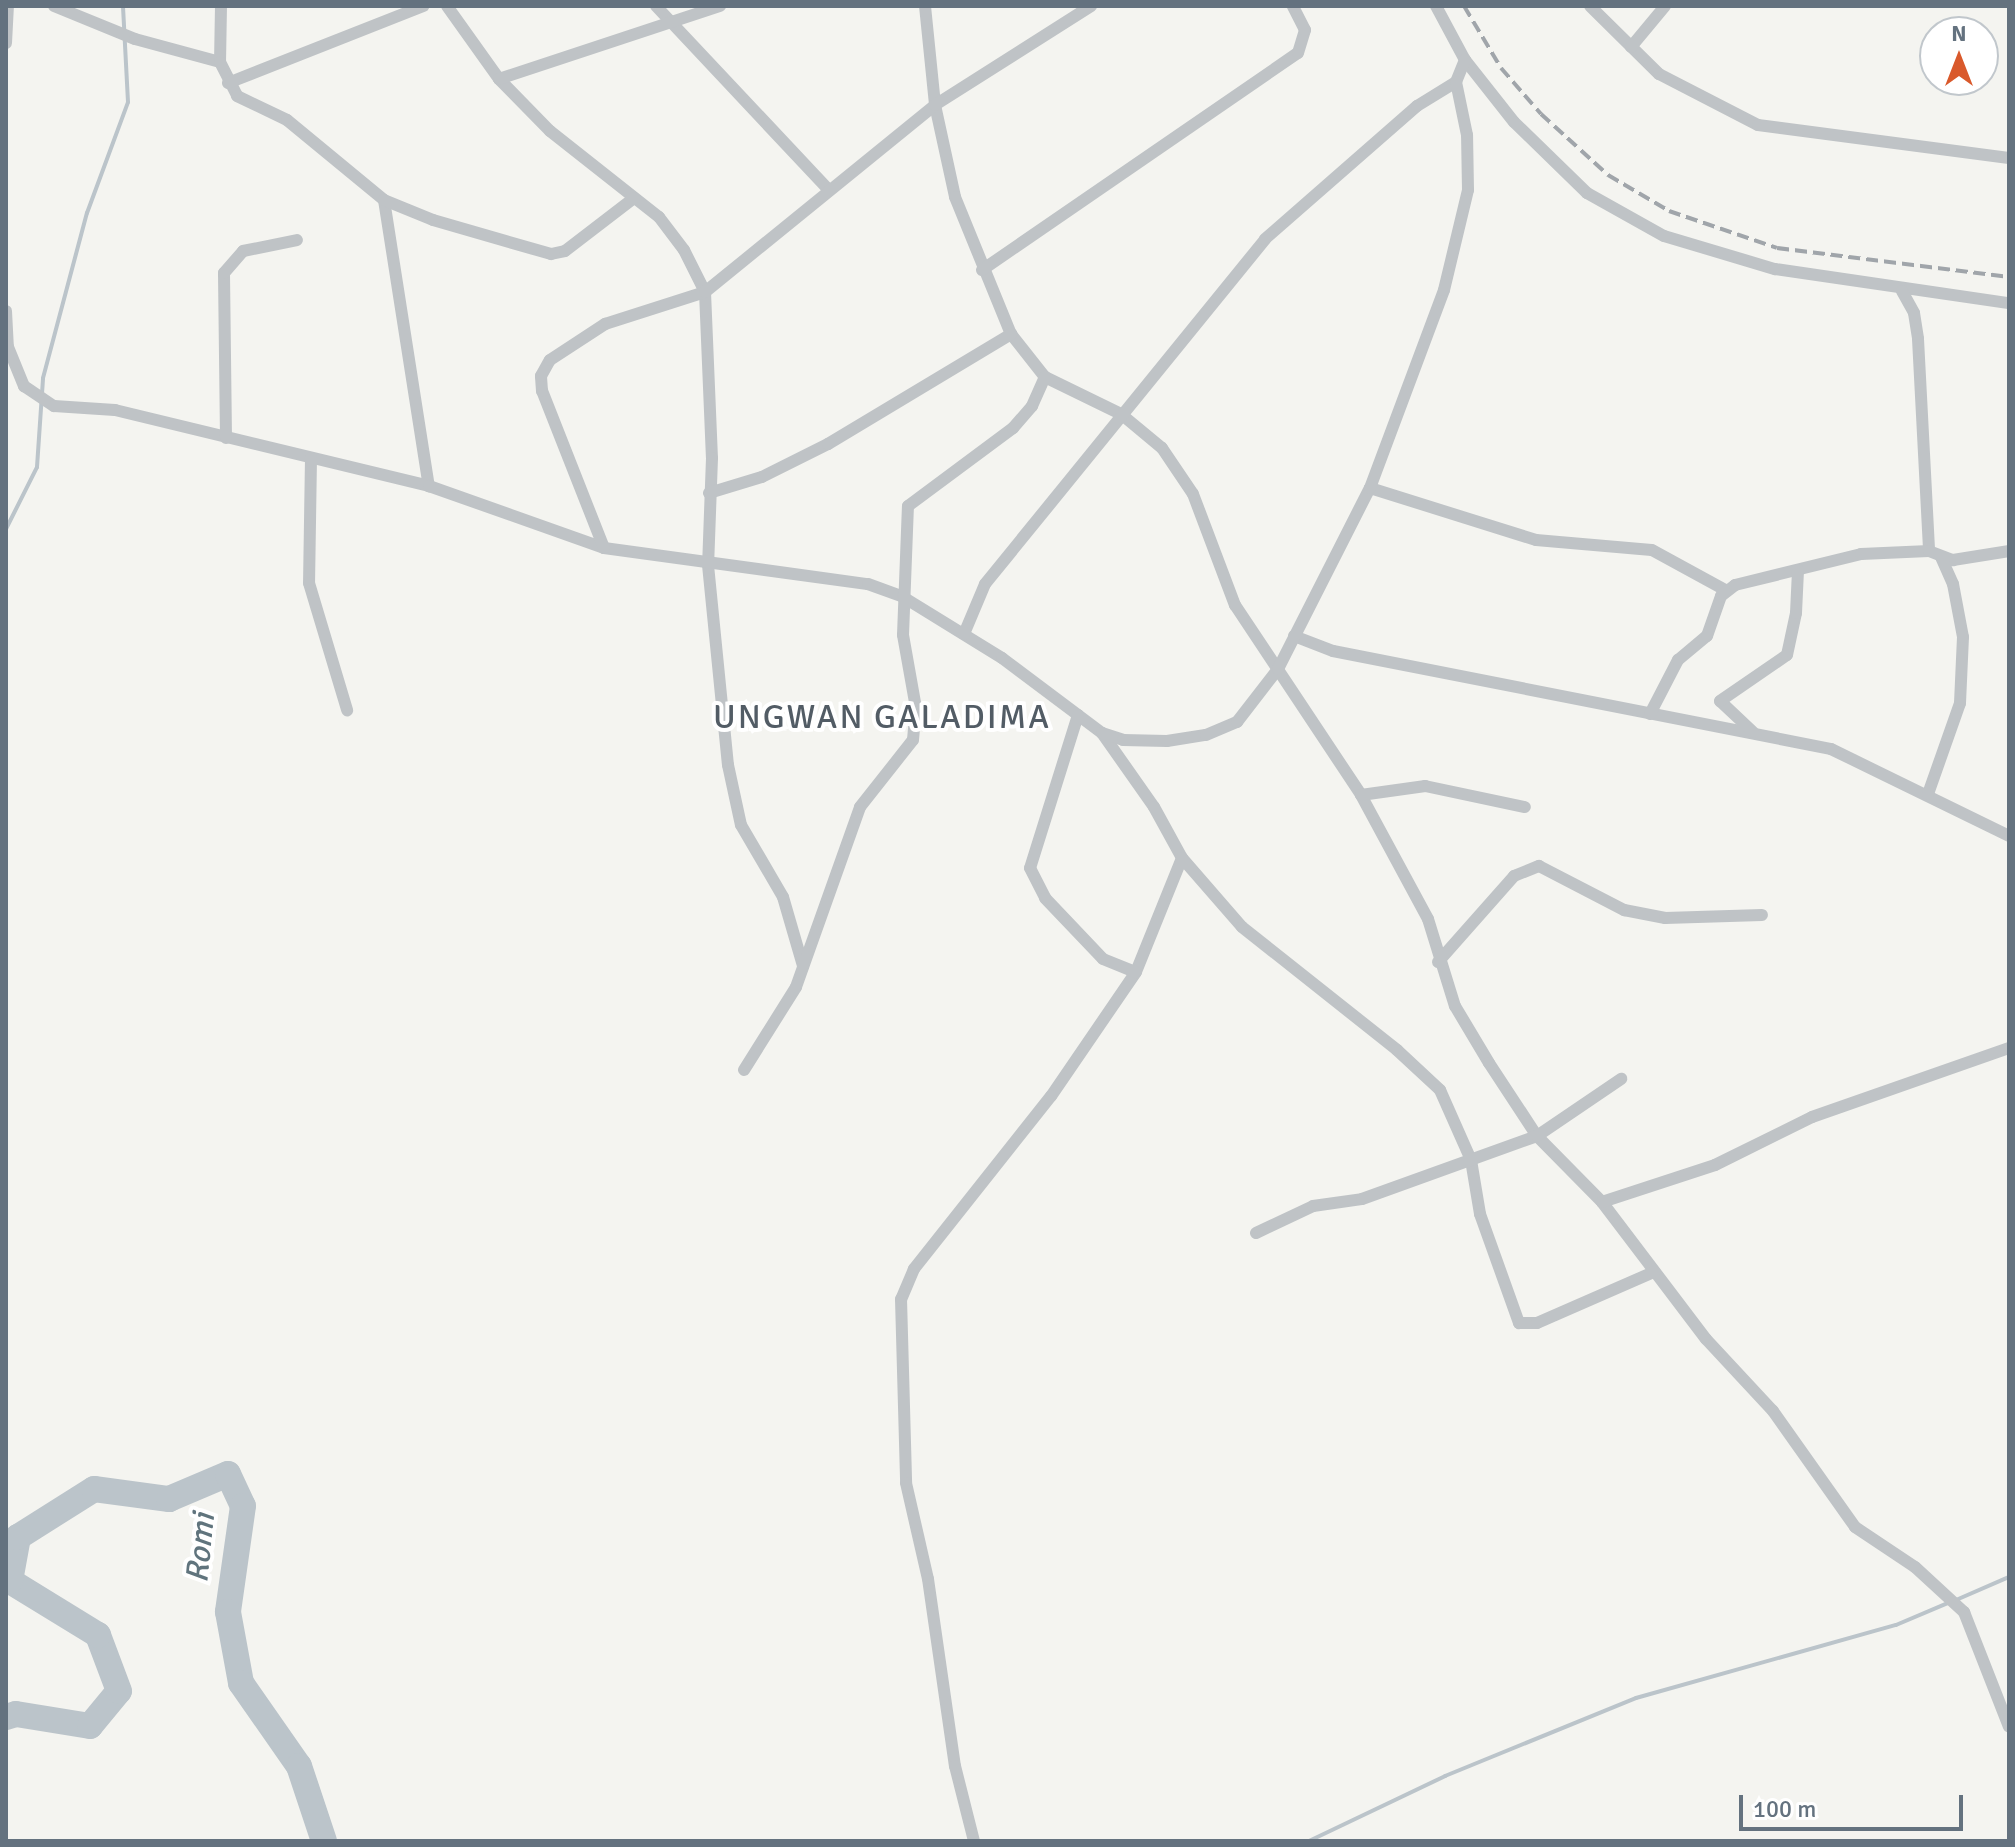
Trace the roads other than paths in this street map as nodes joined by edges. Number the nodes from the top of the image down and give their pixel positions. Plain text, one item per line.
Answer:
1 (8, 6) edge
2 (54, 6) edge
3 (221, 6) edge
4 (423, 6) edge
5 (447, 6) edge
6 (656, 6) edge
7 (720, 6) edge
8 (925, 6) edge
9 (1091, 6) edge
10 (1293, 6) edge
11 (1436, 6) edge
12 (1590, 6) edge
13 (1665, 6) edge
14 (671, 25) junction
15 (6, 43) edge
16 (1631, 47) junction
17 (1465, 60) junction
18 (220, 62) junction
19 (499, 79) junction
20 (1456, 82) junction
21 (228, 83) junction
22 (935, 105) junction
23 (2009, 158) edge
24 (829, 190) junction
25 (634, 198) junction
26 (384, 200) junction
27 (297, 240) dead end
28 (982, 270) junction
29 (1902, 291) junction
30 (705, 292) junction
31 (2009, 303) edge
32 (6, 311) edge
33 (1011, 334) junction
34 (7, 344) edge
35 (1045, 377) junction
36 (1121, 414) junction
37 (226, 438) junction
38 (311, 458) junction
39 (429, 486) junction
40 (1370, 488) junction
41 (709, 493) junction
42 (604, 548) junction
43 (2009, 551) edge
44 (1935, 554) junction
45 (708, 565) junction
46 (1798, 570) junction
47 (1725, 590) junction
48 (903, 597) junction
49 (964, 634) junction
50 (1294, 636) junction
51 (1278, 669) junction
52 (347, 710) dead end
53 (1650, 714) junction
54 (1078, 715) junction
55 (1102, 733) junction
56 (1755, 734) junction
57 (1928, 794) junction
58 (1361, 795) junction
59 (1525, 807) dead end
60 (2009, 836) edge
61 (1182, 858) junction
62 (1762, 915) dead end
63 (1438, 962) junction
64 (803, 966) junction
65 (1136, 972) junction
66 (2009, 1048) edge
67 (744, 1070) dead end
68 (1621, 1079) dead end
69 (1537, 1136) junction
70 (1471, 1160) junction
71 (1602, 1202) junction
72 (1256, 1233) dead end
73 (1654, 1272) junction
74 (2009, 1727) edge
75 (974, 1841) edge

1 - 15 street
2 - 18 street
3 - 18 street
4 - 21 street
5 - 19 street
6 - 14 street
7 - 14 street
8 - 22 street
9 - 22 street
10 - 28 street
11 - 17 street
12 - 16 street
13 - 16 street
14 - 19 street
14 - 24 street
16 - 23 street
17 - 20 street
17 - 29 street
18 - 21 street
19 - 25 street
20 - 36 street
20 - 40 street
21 - 26 street
22 - 24 street
22 - 28 street
24 - 30 street
25 - 26 street
25 - 30 street
26 - 39 street
27 - 37 street
28 - 33 street
29 - 31 street
29 - 44 street
30 - 41 street
30 - 42 street
32 - 34 street
33 - 35 street
33 - 41 street
34 - 37 street
35 - 36 street
35 - 48 street
36 - 49 street
36 - 51 street
37 - 38 street
38 - 39 street
38 - 52 street
39 - 42 street
40 - 47 street
40 - 50 street
41 - 45 street
42 - 45 street
43 - 44 street
44 - 46 street
44 - 57 street
45 - 48 street
45 - 64 street
46 - 47 street
46 - 56 street
47 - 53 street
48 - 49 street
48 - 64 street
49 - 54 street
50 - 51 street
50 - 53 street
51 - 55 street
51 - 58 street
53 - 56 street
54 - 55 street
54 - 65 street
55 - 61 street
56 - 57 street
57 - 60 street
58 - 59 street
58 - 63 street
61 - 65 street
61 - 70 street
62 - 63 street
63 - 69 street
64 - 67 street
65 - 75 street
66 - 71 street
68 - 69 street
69 - 70 street
69 - 71 street
70 - 72 street
70 - 73 street
71 - 73 street
73 - 74 street

